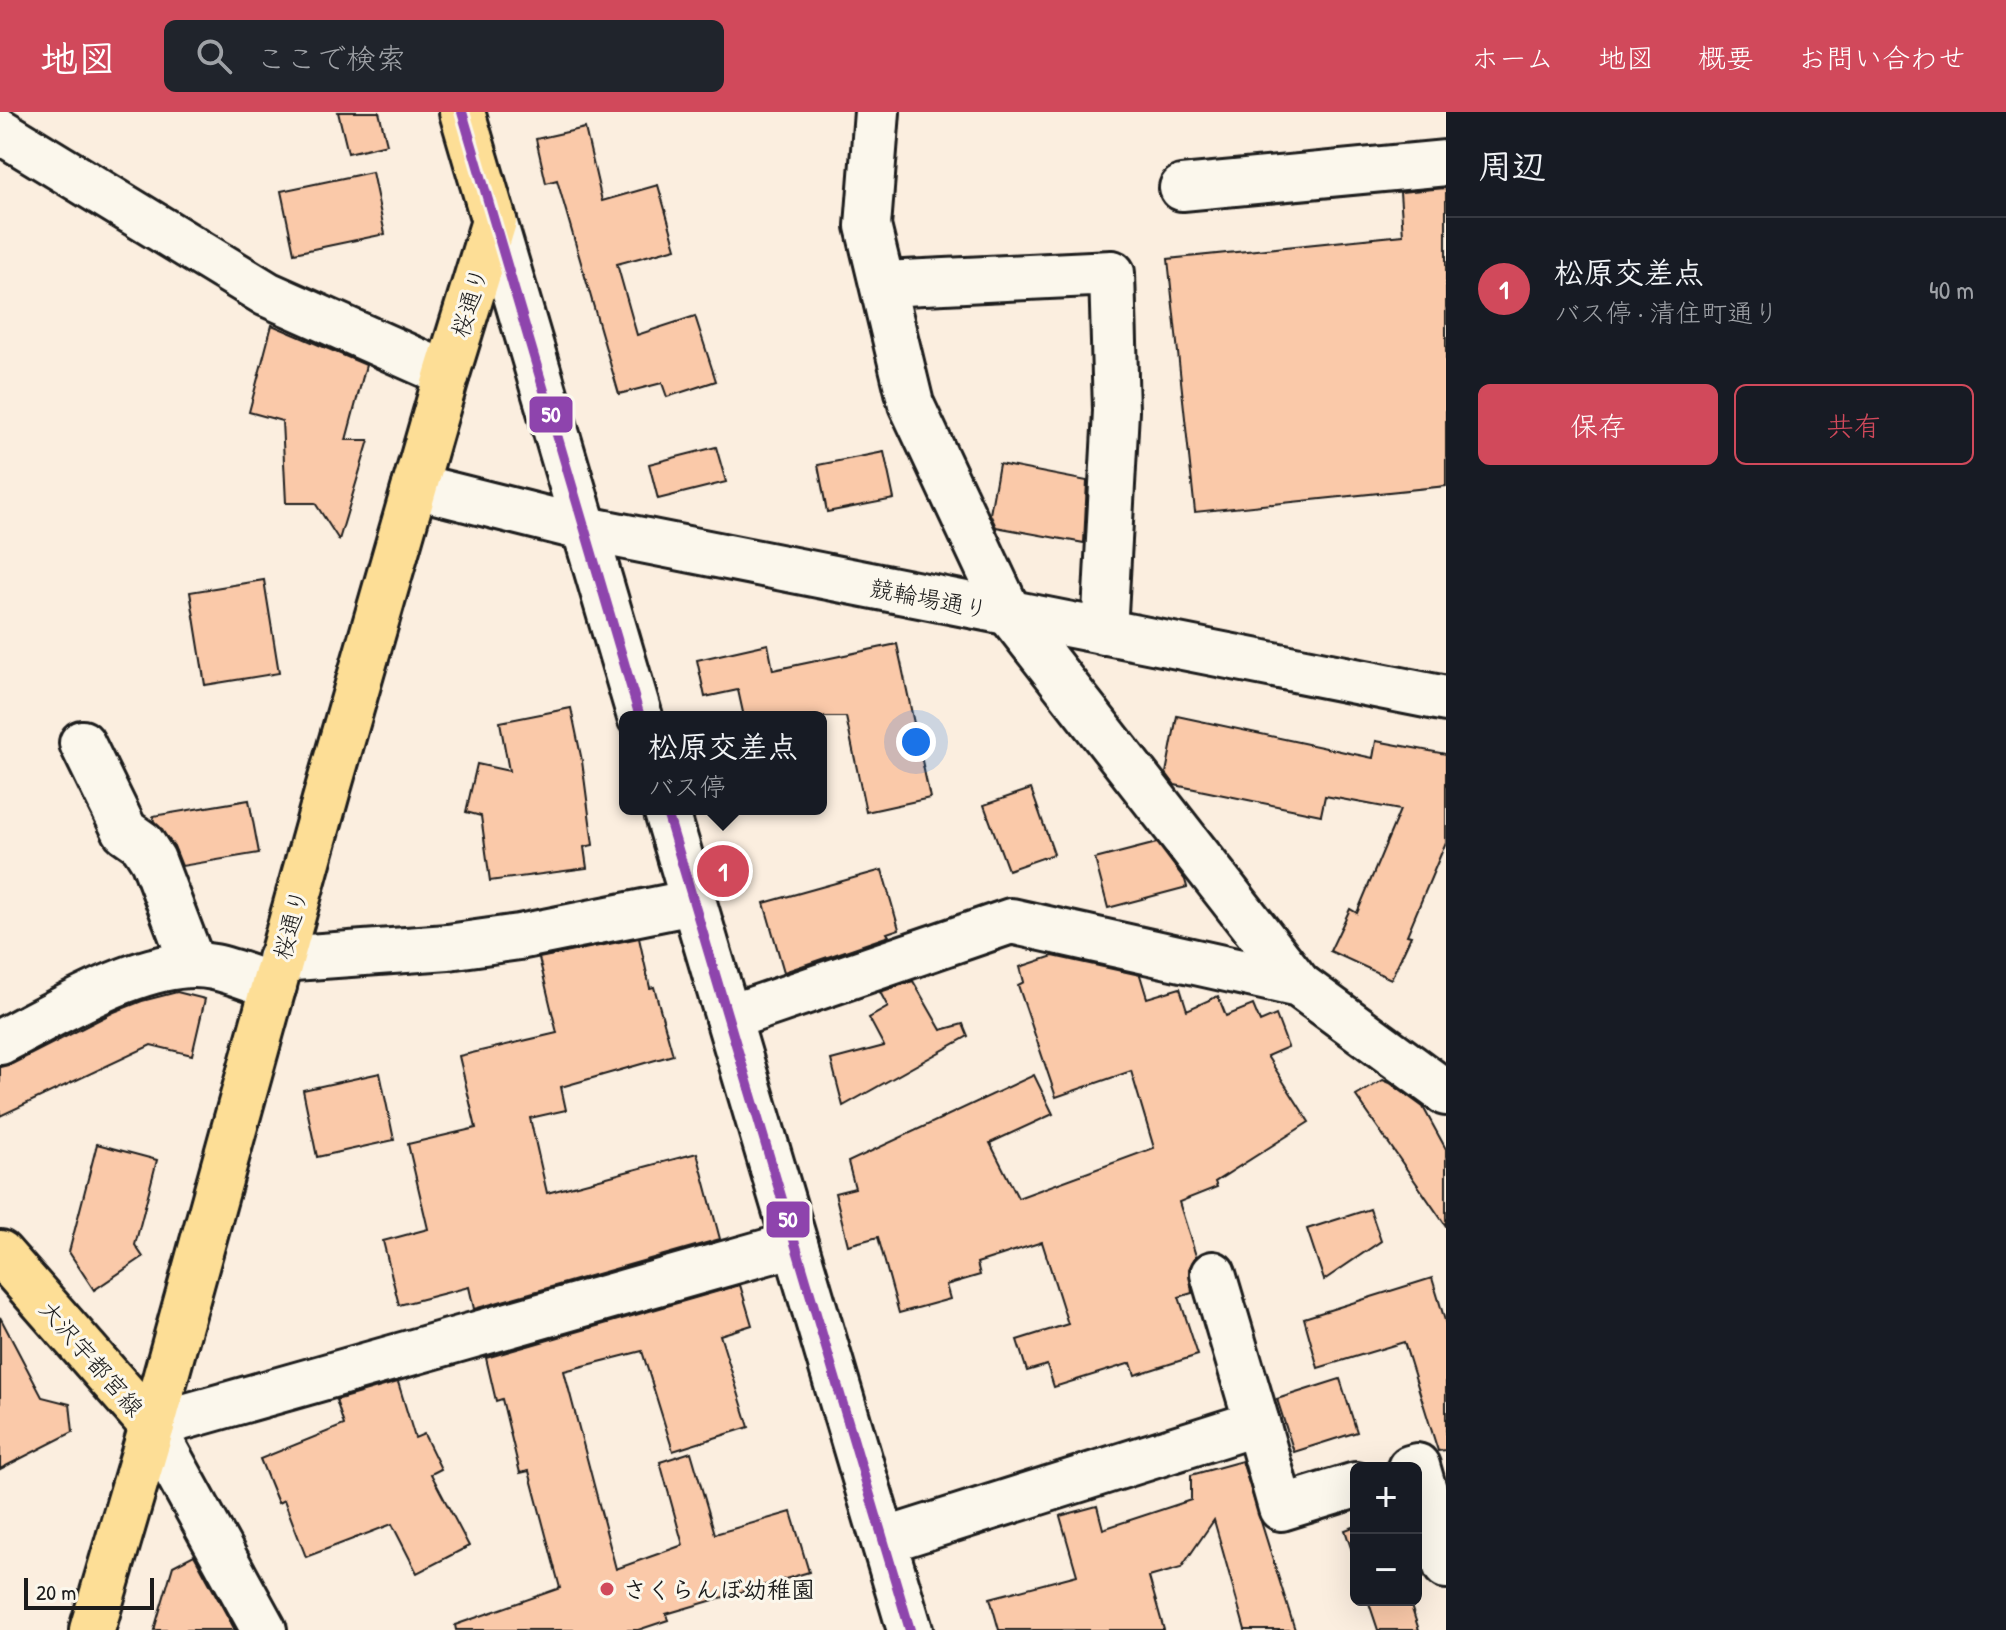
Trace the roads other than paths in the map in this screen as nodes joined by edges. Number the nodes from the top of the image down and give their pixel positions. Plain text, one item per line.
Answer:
1 (462, 112) edge
2 (877, 112) edge
3 (0, 131) edge
4 (1446, 163) edge
5 (1182, 188) dead end
6 (494, 221) junction
7 (883, 284) junction
8 (447, 374) junction
9 (415, 486) junction
10 (586, 529) junction
11 (1009, 613) junction
12 (1104, 632) junction
13 (1446, 699) edge
14 (638, 711) edge
15 (82, 743) dead end
16 (668, 815) edge
17 (693, 902) junction
18 (193, 965) junction
19 (277, 972) junction
20 (1299, 985) junction
21 (728, 1018) junction
22 (0, 1042) edge
23 (1446, 1093) edge
24 (795, 1244) junction
25 (0, 1253) edge
26 (1213, 1274) dead end
27 (1257, 1423) junction
28 (152, 1426) junction
29 (1422, 1483) edge
30 (1350, 1487) edge
31 (884, 1541) junction
32 (1446, 1566) edge
33 (92, 1630) edge
34 (264, 1630) edge
35 (910, 1630) edge

1 - 6 main road
2 - 7 street
3 - 8 street
4 - 5 street
6 - 8 main road, 桜通り
6 - 10 street
7 - 11 street
7 - 12 street
8 - 9 main road, 桜通り
9 - 10 street, 競輪場通り
9 - 19 main road, 桜通り
10 - 11 street, 競輪場通り
10 - 14 street
11 - 12 street, 競輪場通り
11 - 20 street
12 - 13 street, 競輪場通り
15 - 18 street
16 - 17 street
17 - 19 street
17 - 21 street
18 - 19 street
18 - 22 street
19 - 28 main road, 桜通り
20 - 21 street
20 - 23 street
21 - 24 street
24 - 28 street
24 - 31 street
25 - 28 main road, 大沢宇都宮線
26 - 27 street
27 - 30 street
27 - 31 street
28 - 33 main road, 桜通り
28 - 34 street
29 - 32 street
31 - 35 street

